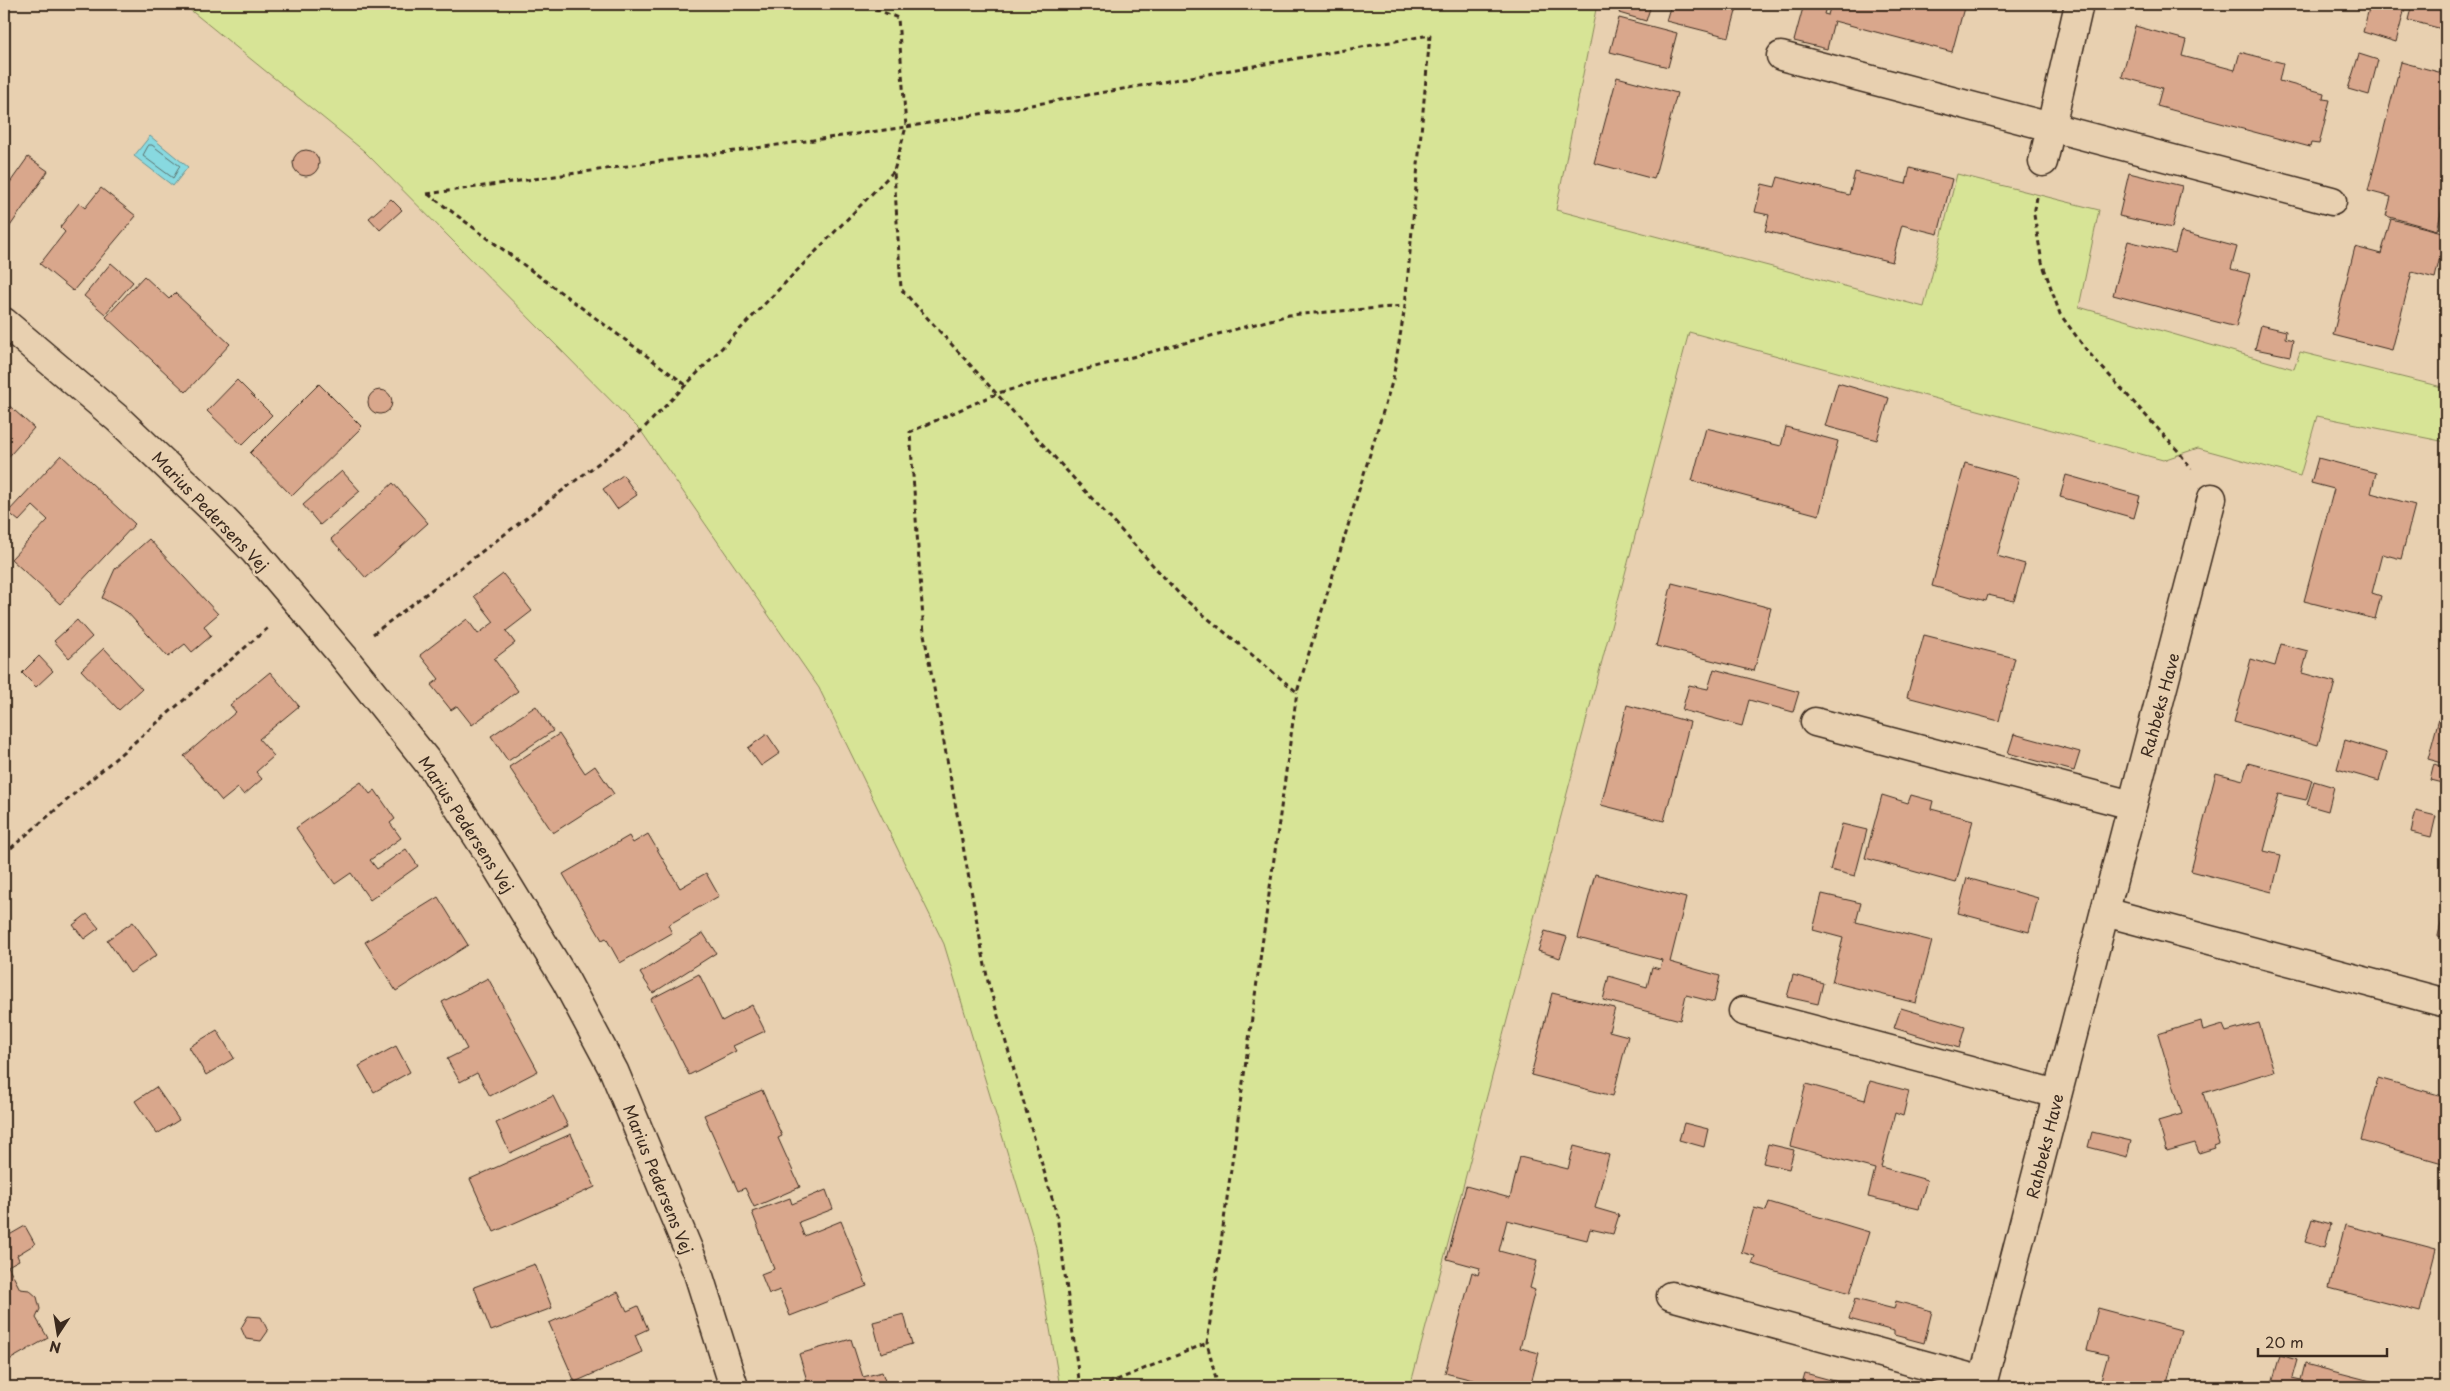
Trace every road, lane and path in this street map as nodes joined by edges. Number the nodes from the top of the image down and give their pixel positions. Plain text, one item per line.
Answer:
1 (863, 4) edge
2 (2079, 4) edge
3 (1782, 56) dead end
4 (906, 127) junction
5 (2051, 128) junction
6 (2043, 162) joint
7 (894, 170) junction
8 (2332, 201) dead end
9 (1405, 306) junction
10 (4, 322) edge
11 (686, 386) junction
12 (998, 393) junction
13 (2212, 498) joint
14 (297, 602) junction
15 (343, 656) junction
16 (1297, 692) junction
17 (1814, 722) dead end
18 (2132, 805) junction
19 (4, 854) edge
20 (2105, 912) junction
21 (2446, 1004) edge
22 (1743, 1011) dead end
23 (2057, 1094) junction
24 (1671, 1296) dead end
25 (1207, 1343) junction
26 (734, 1387) edge
27 (1080, 1387) edge
28 (1100, 1387) edge
29 (1218, 1387) edge

1 - 4 path
2 - 5 street
3 - 5 street
4 - 7 path
4 - 9 path
4 - 11 path
5 - 6 street
5 - 8 street
6 - 13 path
7 - 11 path
7 - 12 path
9 - 12 path
9 - 16 path
10 - 14 street, Marius Pedersens Vej
11 - 15 path
12 - 16 path
12 - 27 path
13 - 18 street, Rahbeks Have
14 - 15 street, Marius Pedersens Vej
14 - 19 path
15 - 26 street, Marius Pedersens Vej
16 - 25 path
17 - 18 street
18 - 20 street, Rahbeks Have
20 - 21 street
20 - 23 street, Rahbeks Have
22 - 23 street
23 - 24 street, Rahbeks Have
25 - 28 path
25 - 29 path

